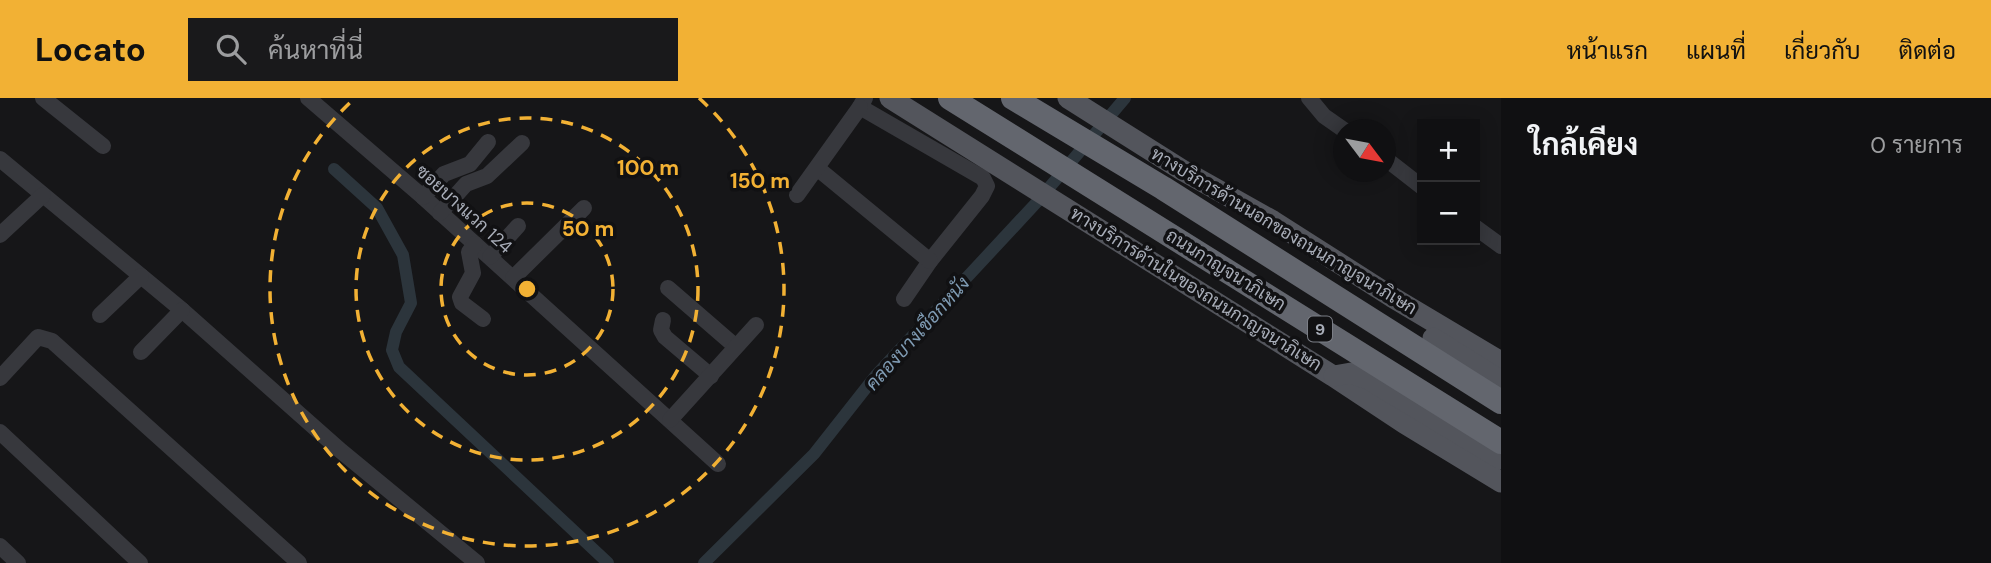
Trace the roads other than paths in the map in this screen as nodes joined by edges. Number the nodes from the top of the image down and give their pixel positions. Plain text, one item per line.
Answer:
1 (43, 98) edge
2 (307, 98) edge
3 (890, 98) edge
4 (950, 98) edge
5 (1068, 98) edge
6 (1309, 98) edge
7 (863, 102) edge
8 (1023, 104) edge
9 (1333, 122) edge
10 (488, 142) dead end
11 (522, 143) dead end
12 (103, 146) dead end
13 (0, 159) edge
14 (1396, 167) edge
15 (817, 168) junction
16 (1417, 183) edge
17 (43, 195) junction
18 (797, 195) dead end
19 (423, 197) junction
20 (584, 208) dead end
21 (440, 213) junction
22 (518, 226) dead end
23 (1480, 231) edge
24 (0, 235) edge
25 (475, 244) junction
26 (1501, 247) edge
27 (490, 257) junction
28 (930, 261) junction
29 (141, 276) junction
30 (513, 278) junction
31 (668, 288) dead end
32 (904, 299) dead end
33 (182, 310) junction
34 (100, 315) dead end
35 (483, 320) dead end
36 (663, 320) dead end
37 (756, 325) dead end
38 (735, 346) junction
39 (141, 352) dead end
40 (1500, 365) edge
41 (710, 376) junction
42 (1333, 376) junction
43 (0, 378) edge
44 (1501, 402) edge
45 (670, 421) junction
46 (0, 432) edge
47 (1501, 442) edge
48 (1501, 459) edge
49 (718, 464) dead end
50 (1501, 482) edge
51 (0, 547) edge
52 (18, 563) edge
53 (140, 563) edge
54 (299, 563) edge
55 (477, 563) edge

1 - 12 street
2 - 19 street, ซอยบางแวก 124
3 - 42 main road, ทางบริการด้านในของถนนกาญจนาภิเษก
4 - 47 highway, ถนนกาญจนาภิเษก / 9
5 - 40 main road, ทางบริการด้านนอกของถนนกาญจนาภิเษก
6 - 9 street
7 - 15 street
7 - 28 street
8 - 44 highway, ถนนกาญจนาภิเษก / 9
10 - 19 street
11 - 21 street
13 - 17 street
14 - 16 street
15 - 18 street
15 - 28 street
17 - 24 street
17 - 29 street
19 - 21 street, ซอยบางแวก 124
20 - 30 street
21 - 25 street, ซอยบางแวก 124
22 - 27 street
23 - 26 street
25 - 27 street, ซอยบางแวก 124
25 - 35 street
27 - 30 street, ซอยบางแวก 124
28 - 32 street
29 - 33 street
29 - 34 street
30 - 45 street, ซอยบางแวก 124
31 - 38 street
33 - 39 street
33 - 55 street
36 - 41 street
37 - 38 street
38 - 41 street
41 - 45 street
42 - 48 main road
42 - 50 main road, ทางบริการด้านในของถนนกาญจนาภิเษก
43 - 54 street
45 - 49 street, ซอยบางแวก 124
46 - 53 street
51 - 52 street

